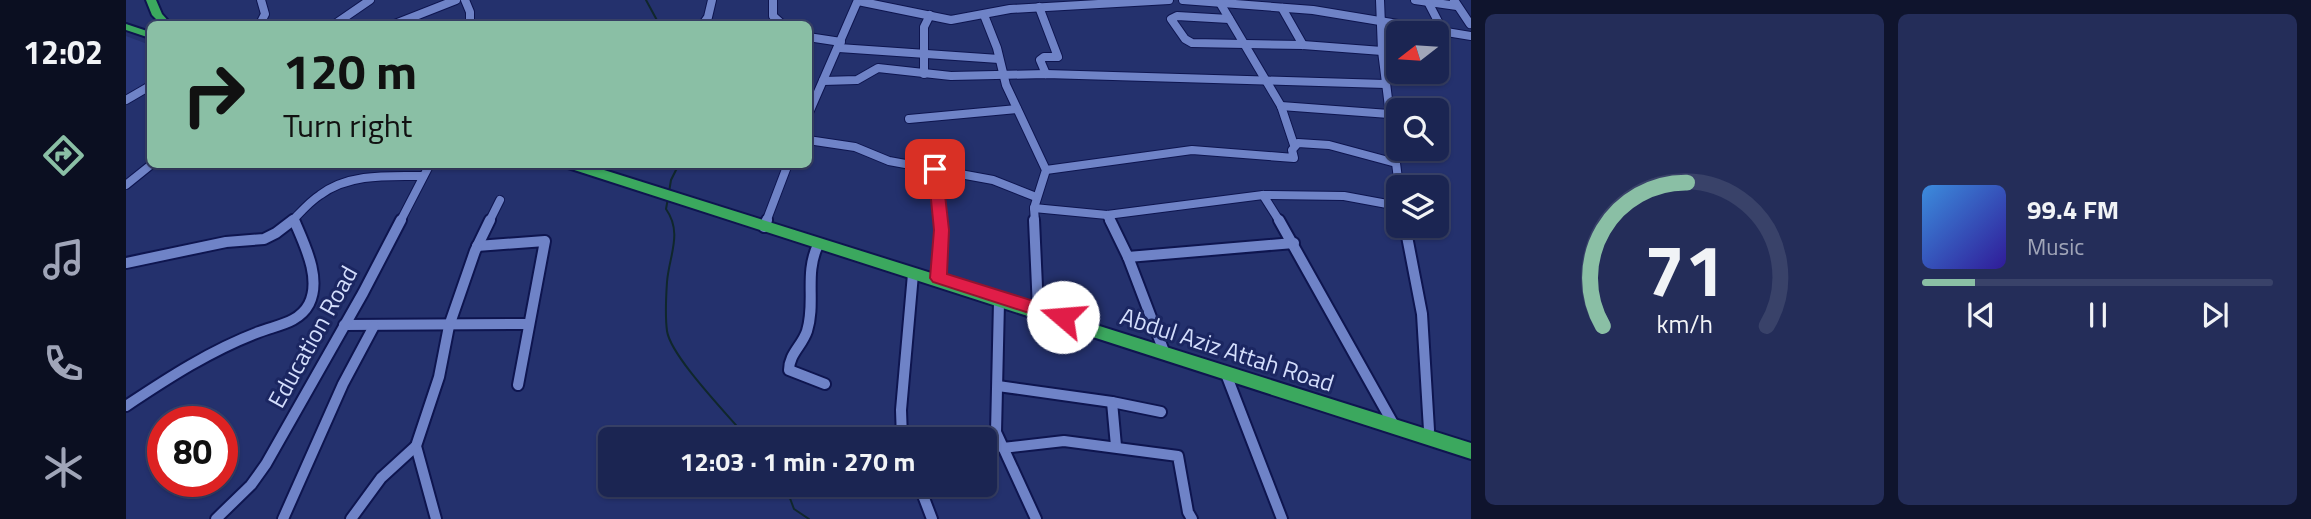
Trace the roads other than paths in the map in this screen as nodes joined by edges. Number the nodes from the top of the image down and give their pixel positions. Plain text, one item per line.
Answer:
1 (150, 0) edge
2 (261, 0) edge
3 (370, 0) edge
4 (456, 0) edge
5 (465, 0) edge
6 (712, 0) edge
7 (773, 0) edge
8 (858, 0) edge
9 (1169, 0) edge
10 (1183, 0) edge
11 (1380, 0) edge
12 (1415, 0) edge
13 (1429, 2) edge
14 (1455, 3) edge
15 (1220, 4) junction
16 (1040, 8) junction
17 (1282, 8) junction
18 (930, 15) junction
19 (984, 15) junction
20 (1229, 19) junction
21 (1379, 20) junction
22 (163, 21) edge
23 (262, 21) edge
24 (339, 21) edge
25 (403, 21) edge
26 (470, 21) edge
27 (705, 21) edge
28 (779, 21) edge
29 (1386, 21) edge
30 (1438, 21) edge
31 (1470, 24) edge
32 (126, 27) edge
33 (1449, 32) edge
34 (147, 34) edge
35 (1471, 36) edge
36 (812, 38) edge
37 (840, 45) junction
38 (1303, 45) junction
39 (1244, 46) junction
40 (1382, 51) junction
41 (923, 54) junction
42 (999, 59) junction
43 (924, 74) junction
44 (1002, 74) junction
45 (1046, 74) junction
46 (1264, 79) junction
47 (823, 81) junction
48 (1385, 83) junction
49 (147, 88) edge
50 (1387, 98) edge
51 (126, 100) edge
52 (812, 106) edge
53 (1280, 106) junction
54 (1017, 109) junction
55 (1386, 114) edge
56 (909, 119) dead end
57 (812, 141) edge
58 (1294, 145) junction
59 (1396, 163) joint
60 (147, 168) edge
61 (428, 168) edge
62 (583, 168) edge
63 (597, 168) edge
64 (786, 168) edge
65 (935, 169) junction
66 (1046, 170) junction
67 (1398, 175) edge
68 (423, 176) junction
69 (126, 185) edge
70 (668, 193) junction
71 (1263, 195) junction
72 (1036, 197) junction
73 (500, 201) dead end
74 (1386, 204) edge
75 (1034, 208) junction
76 (1107, 215) junction
77 (294, 219) junction
78 (765, 225) junction
79 (1407, 238) edge
80 (1294, 243) junction
81 (818, 244) junction
82 (477, 246) junction
83 (1128, 257) junction
84 (126, 263) edge
85 (913, 274) junction
86 (938, 278) junction
87 (999, 302) junction
88 (1038, 309) junction
89 (529, 324) junction
90 (344, 325) junction
91 (374, 326) junction
92 (449, 326) junction
93 (1165, 351) junction
94 (1226, 374) junction
95 (825, 384) dead end
96 (518, 385) dead end
97 (998, 386) junction
98 (1112, 402) junction
99 (126, 406) edge
100 (1161, 412) dead end
101 (1393, 423) junction
102 (902, 427) edge
103 (1429, 430) junction
104 (1471, 443) edge
105 (416, 446) junction
106 (1116, 446) junction
107 (1003, 448) junction
108 (1471, 451) edge
109 (924, 497) edge
110 (216, 519) edge
111 (283, 519) edge
112 (351, 519) edge
113 (436, 519) edge
114 (932, 519) edge
115 (1036, 519) edge
116 (1192, 519) edge
117 (1282, 519) edge

1 - 22 highway
2 - 23 street
3 - 24 street
4 - 25 street
5 - 26 street
6 - 27 street
7 - 28 street
8 - 18 street
8 - 37 street
9 - 16 street
10 - 15 street
11 - 21 street
12 - 13 street
13 - 14 street
13 - 30 street
14 - 31 street
15 - 17 street
15 - 20 street
16 - 19 street
16 - 45 street
17 - 21 street
17 - 38 street
18 - 19 street
18 - 41 street
19 - 42 street
20 - 39 street
20 - 39 street
21 - 29 street
21 - 40 street
32 - 34 highway
33 - 35 street
36 - 37 street
37 - 41 street
37 - 47 street
38 - 39 street
38 - 40 street
39 - 46 street
40 - 48 street
41 - 42 street
41 - 43 street
42 - 44 street
43 - 44 street
43 - 47 street
44 - 45 street
44 - 54 street
45 - 46 street
46 - 48 street
46 - 53 street
47 - 52 street
48 - 50 street
49 - 51 street
53 - 55 street
53 - 58 street
54 - 56 street
54 - 66 street
57 - 65 street
58 - 59 street
58 - 66 street
59 - 67 street
60 - 69 street
61 - 68 street, Education Road
62 - 70 highway, Abdul Aziz Attah Road
63 - 70 highway, Abdul Aziz Attah Road
64 - 78 street
65 - 72 street
65 - 86 street
66 - 72 street
68 - 77 street
68 - 90 street, Education Road
70 - 78 highway, Abdul Aziz Attah Road
71 - 74 street
71 - 76 street
71 - 80 street
72 - 75 street
73 - 82 street
75 - 76 street
75 - 88 street
76 - 83 street
77 - 84 street
77 - 99 street
78 - 81 highway, Abdul Aziz Attah Road
78 - 86 highway, Abdul Aziz Attah Road
79 - 103 street
80 - 83 street
80 - 101 street
81 - 85 highway, Abdul Aziz Attah Road
81 - 95 street
82 - 89 street
82 - 92 street
83 - 93 street
85 - 87 highway, Abdul Aziz Attah Road
85 - 102 street
86 - 88 highway, Abdul Aziz Attah Road
87 - 93 highway, Abdul Aziz Attah Road
87 - 97 street
88 - 93 highway, Abdul Aziz Attah Road
89 - 92 street
89 - 96 street
90 - 91 street
90 - 110 street, Education Road
91 - 92 street
91 - 111 street
92 - 105 street
93 - 94 highway, Abdul Aziz Attah Road
93 - 101 highway, Abdul Aziz Attah Road
94 - 101 highway, Abdul Aziz Attah Road
94 - 117 street
97 - 98 street
97 - 107 street
98 - 100 street
98 - 106 street
101 - 103 highway, Abdul Aziz Attah Road
101 - 108 highway, Abdul Aziz Attah Road
103 - 104 highway, Abdul Aziz Attah Road
105 - 112 street
105 - 113 street
106 - 107 street
106 - 116 street
107 - 115 street
109 - 114 street

